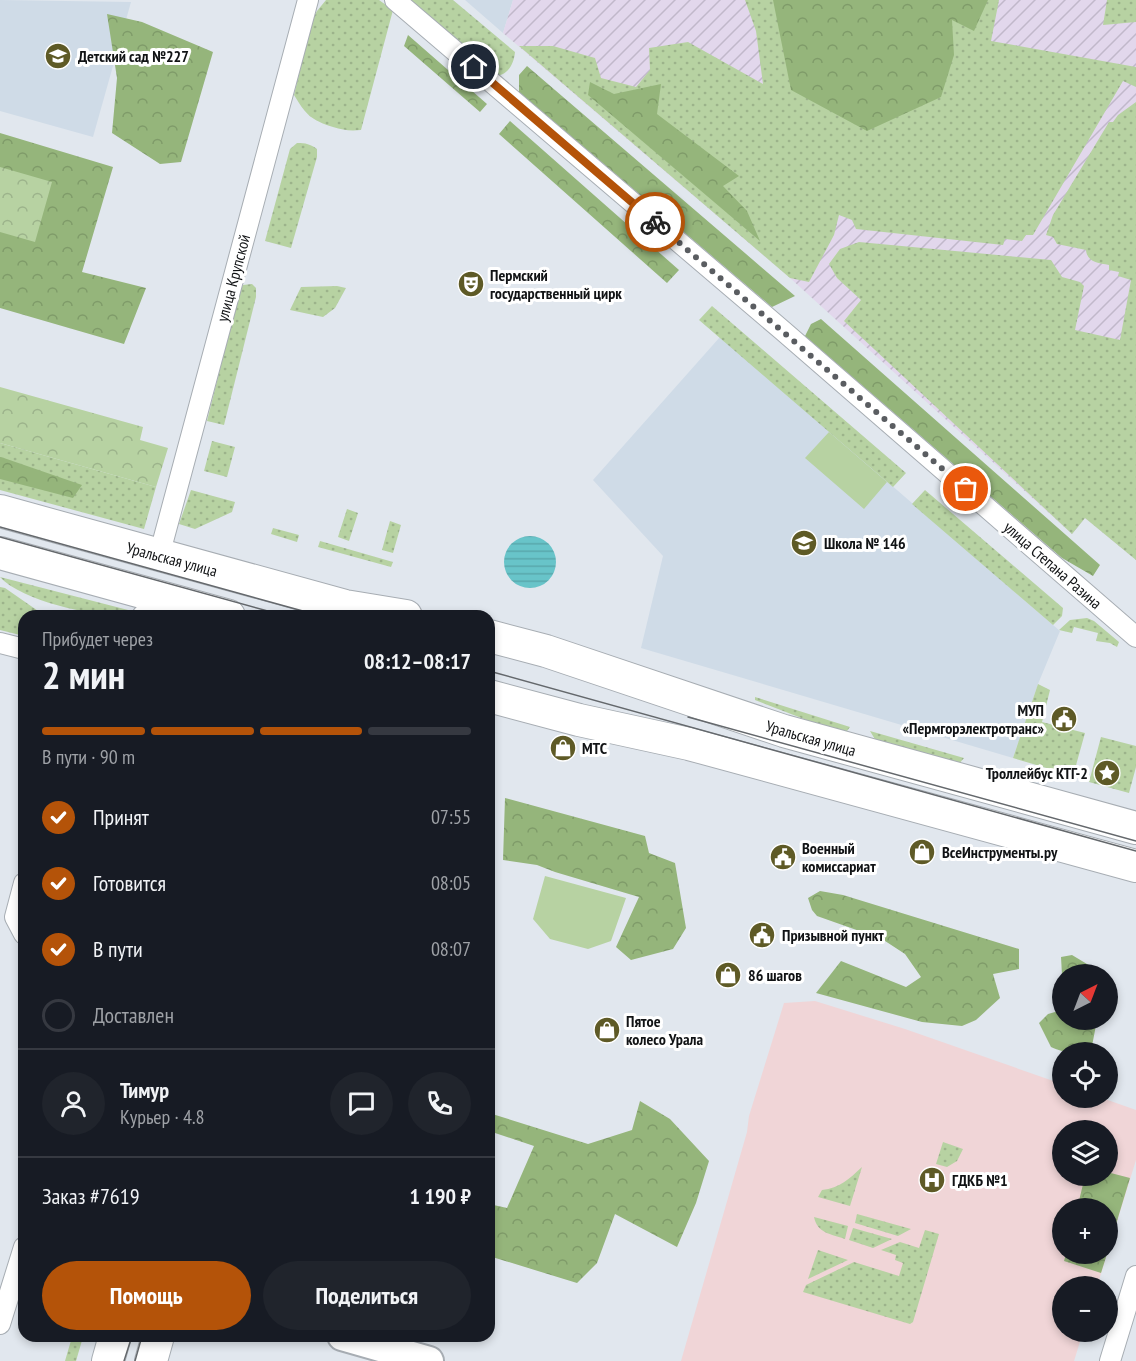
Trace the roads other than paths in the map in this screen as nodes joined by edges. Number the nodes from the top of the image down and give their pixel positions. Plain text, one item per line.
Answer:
1 (308, 0) edge
2 (395, 0) edge
3 (0, 511) edge
4 (0, 553) edge
5 (159, 556) junction
6 (152, 607) edge
7 (178, 610) edge
8 (330, 610) edge
9 (1136, 637) edge
10 (495, 638) edge
11 (0, 643) edge
12 (18, 648) edge
13 (495, 698) edge
14 (1136, 828) edge
15 (1136, 866) edge
16 (18, 906) edge
17 (18, 923) edge
18 (1136, 1276) edge
19 (18, 1282) edge
20 (0, 1324) edge
21 (113, 1342) edge
22 (156, 1342) edge
23 (363, 1342) edge
24 (108, 1361) edge
25 (151, 1361) edge
26 (429, 1361) edge
27 (1110, 1361) edge

1 - 5 street, улица Крупской
2 - 9 street, улица Степана Разина
3 - 5 main road, Уральская улица
4 - 6 main road
5 - 8 main road, Уральская улица
6 - 7 main road
10 - 14 main road, Уральская улица
11 - 12 street
13 - 15 main road
16 - 17 street
18 - 27 street
19 - 20 street
21 - 24 main road
22 - 25 main road
23 - 26 street

